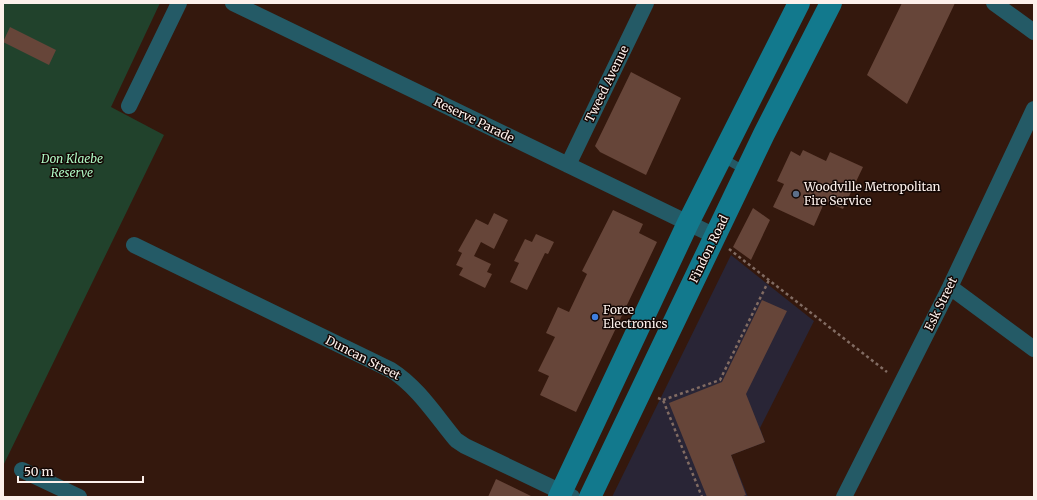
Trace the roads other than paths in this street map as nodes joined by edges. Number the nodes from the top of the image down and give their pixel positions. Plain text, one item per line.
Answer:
1 (179, 3) edge
2 (232, 3) edge
3 (646, 3) edge
4 (799, 3) edge
5 (831, 3) edge
6 (994, 3) edge
7 (1034, 32) edge
8 (129, 106) dead end
9 (1034, 109) edge
10 (721, 157) junction
11 (568, 165) junction
12 (746, 172) junction
13 (688, 223) junction
14 (720, 241) junction
15 (134, 245) dead end
16 (950, 287) junction
17 (1034, 349) edge
18 (22, 470) dead end
19 (564, 495) edge
20 (79, 497) edge
21 (590, 497) edge
22 (844, 497) edge

1 - 8 street
2 - 11 street, Reserve Parade
3 - 11 street, Tweed Avenue
4 - 10 main road
5 - 12 main road, Findon Road
6 - 7 street
9 - 16 street, Esk Street
10 - 12 lane
10 - 13 main road
11 - 13 street, Reserve Parade
12 - 14 main road, Findon Road
13 - 14 street, Reserve Parade
13 - 19 main road
14 - 21 main road, Findon Road
15 - 19 street, Duncan Street
16 - 17 street
16 - 22 street, Esk Street
18 - 20 street

